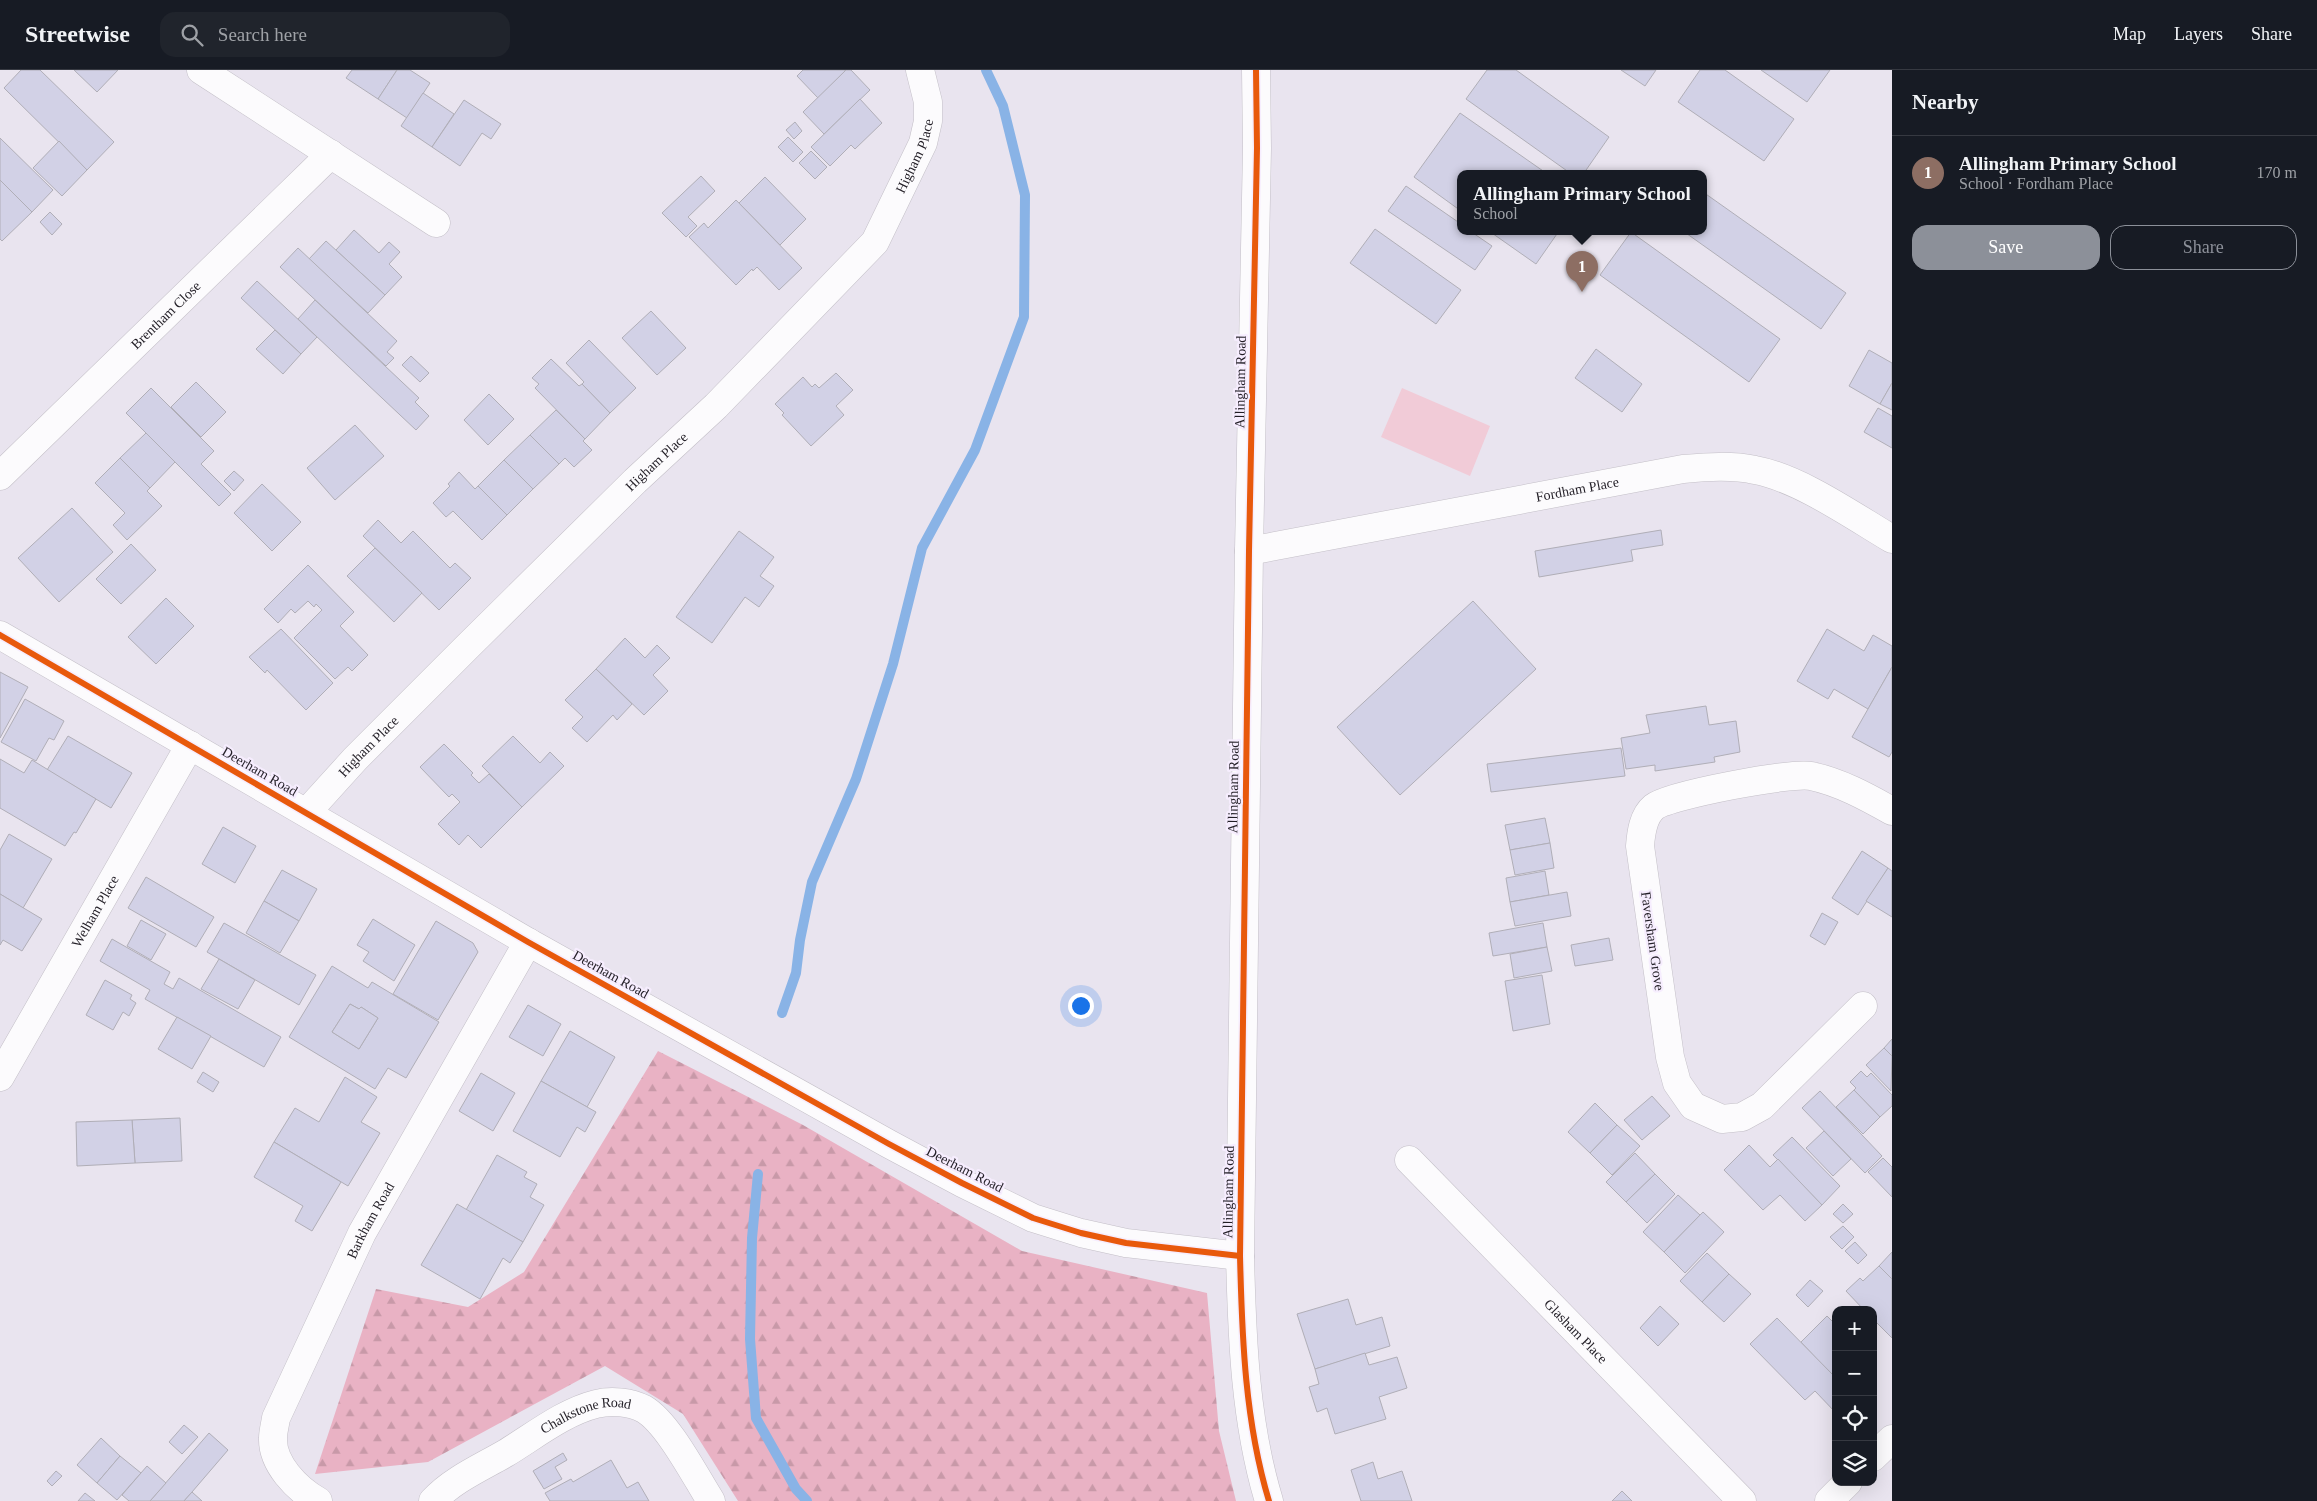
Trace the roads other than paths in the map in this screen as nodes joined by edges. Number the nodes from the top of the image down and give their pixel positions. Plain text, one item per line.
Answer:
1 (201, 70) edge
2 (920, 70) edge
3 (1256, 70) edge
4 (331, 154) junction
5 (436, 223) dead end
6 (0, 476) edge
7 (1892, 539) edge
8 (1249, 551) junction
9 (0, 635) edge
10 (190, 745) junction
11 (1892, 811) edge
12 (307, 812) junction
13 (528, 942) junction
14 (1863, 1006) dead end
15 (0, 1077) edge
16 (1409, 1160) dead end
17 (1240, 1256) junction
18 (1892, 1439) edge
19 (1877, 1453) edge
20 (1844, 1486) edge
21 (318, 1501) edge
22 (433, 1501) edge
23 (711, 1501) edge
24 (1269, 1501) edge
25 (1742, 1501) edge
26 (1829, 1501) edge

1 - 4 street
2 - 12 street, Higham Place
3 - 8 street, Allingham Road
4 - 5 street
4 - 6 street, Brentham Close
7 - 8 street, Fordham Place
8 - 17 street, Allingham Road
9 - 10 street, Deerham Road
10 - 12 street, Deerham Road
10 - 15 street, Welham Place
11 - 14 street, Faversham Grove
12 - 13 street, Deerham Road
13 - 17 street, Deerham Road
13 - 21 street, Barkham Road
16 - 25 street, Glasham Place
17 - 24 street, Allingham Road
18 - 19 street
20 - 26 street
22 - 23 street, Chalkstone Road

